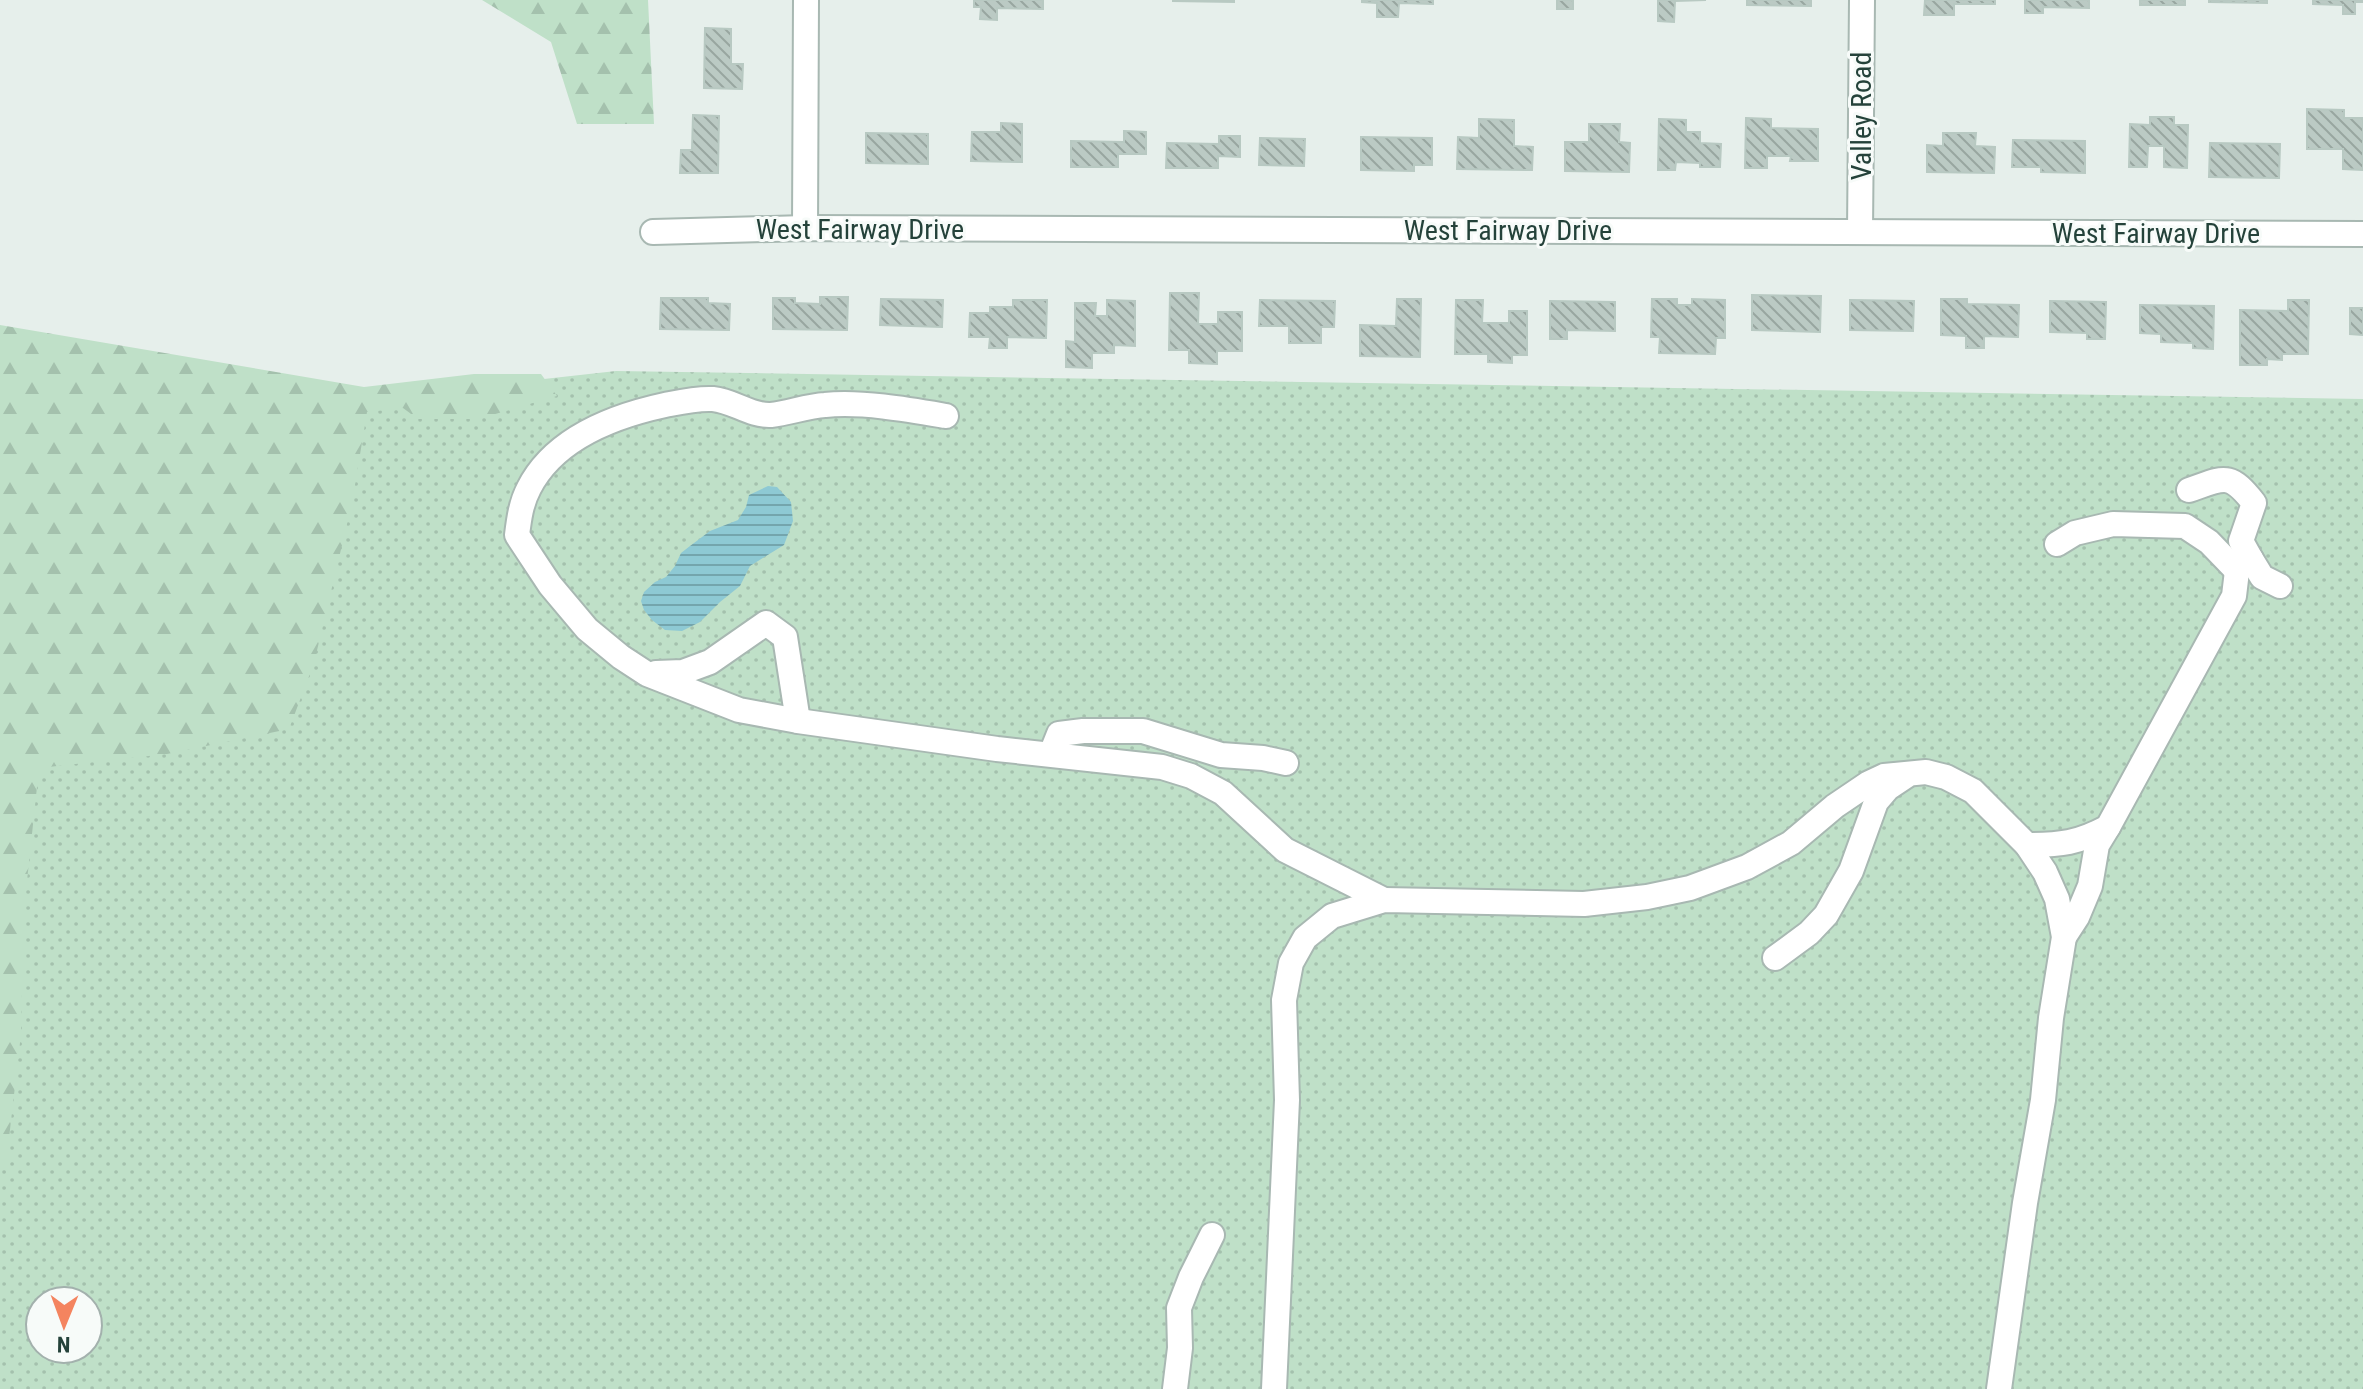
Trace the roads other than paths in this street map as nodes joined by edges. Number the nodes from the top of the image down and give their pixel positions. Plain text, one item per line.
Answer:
1 (806, 0) edge
2 (1862, 0) edge
3 (805, 228) junction
4 (653, 232) dead end
5 (1860, 232) junction
6 (2363, 234) edge
7 (946, 416) dead end
8 (2189, 490) dead end
9 (2057, 544) dead end
10 (2257, 573) junction
11 (647, 674) junction
12 (798, 721) junction
13 (1051, 754) junction
14 (1221, 755) junction
15 (1286, 763) dead end
16 (1907, 774) junction
17 (1223, 793) junction
18 (2108, 827) junction
19 (2027, 845) junction
20 (1325, 871) junction
21 (1384, 900) junction
22 (1332, 916) junction
23 (2064, 937) junction
24 (1775, 958) dead end
25 (1212, 1235) dead end
26 (1175, 1389) edge
27 (1274, 1389) edge
28 (1999, 1389) edge

1 - 3 street
2 - 5 street, Valley Road
3 - 4 street, West Fairway Drive
3 - 5 street, West Fairway Drive
5 - 6 street, West Fairway Drive
7 - 11 street
8 - 10 street
9 - 10 street
10 - 18 street
11 - 12 street
11 - 12 street
12 - 13 street
13 - 14 street
13 - 17 street
14 - 15 street
14 - 17 street
16 - 19 street
16 - 21 street
16 - 24 street
17 - 20 street
18 - 19 street
18 - 23 street
19 - 23 street
20 - 21 street
20 - 22 street
21 - 22 street
22 - 27 street
23 - 28 street
25 - 26 street

